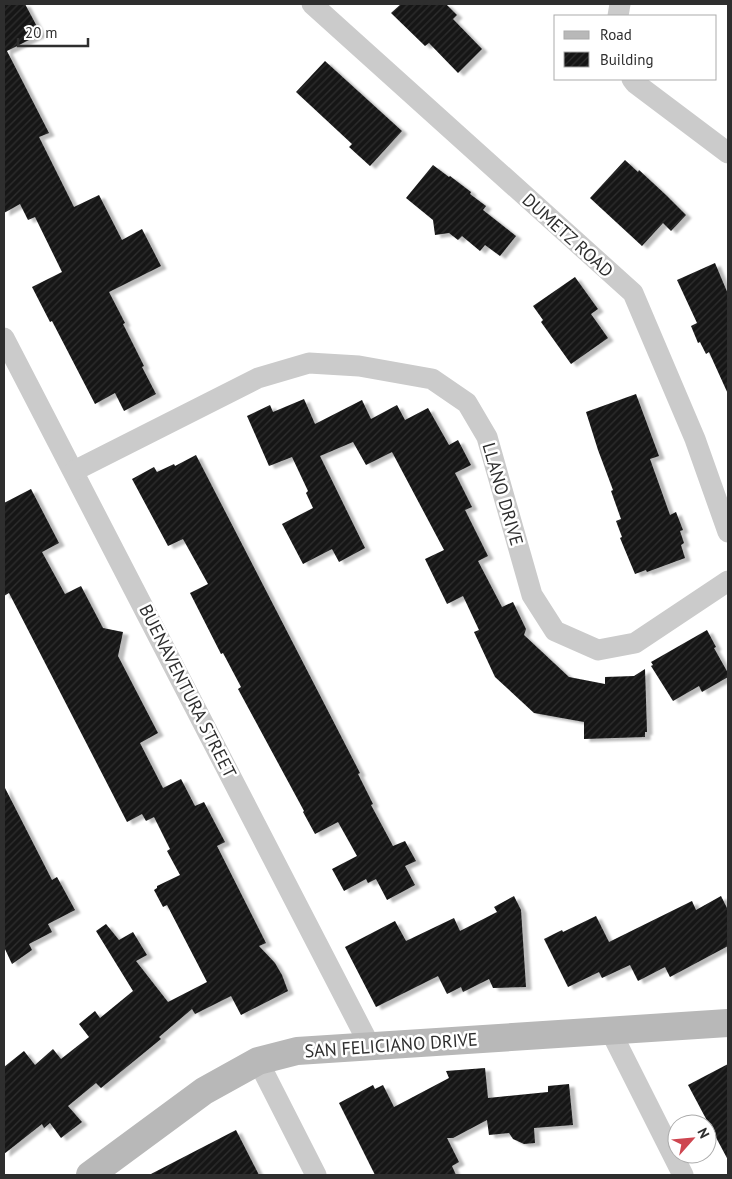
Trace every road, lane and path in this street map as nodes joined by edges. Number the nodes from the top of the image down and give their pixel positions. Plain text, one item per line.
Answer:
1 (312, 4) edge
2 (633, 80) edge
3 (728, 153) edge
4 (4, 338) edge
5 (74, 471) junction
6 (728, 532) edge
7 (728, 581) edge
8 (728, 1023) edge
9 (610, 1030) junction
10 (370, 1046) junction
11 (258, 1061) junction
12 (90, 1175) edge
13 (316, 1175) edge
14 (683, 1175) edge

1 - 6 street, DUMETZ ROAD
2 - 3 street
4 - 5 street, BUENAVENTURA STREET
5 - 7 street, LLANO DRIVE
5 - 10 street, BUENAVENTURA STREET
8 - 9 street, SAN FELICIANO DRIVE
9 - 10 street, SAN FELICIANO DRIVE
9 - 14 street
10 - 11 street, SAN FELICIANO DRIVE
11 - 12 street, SAN FELICIANO DRIVE
11 - 13 street

